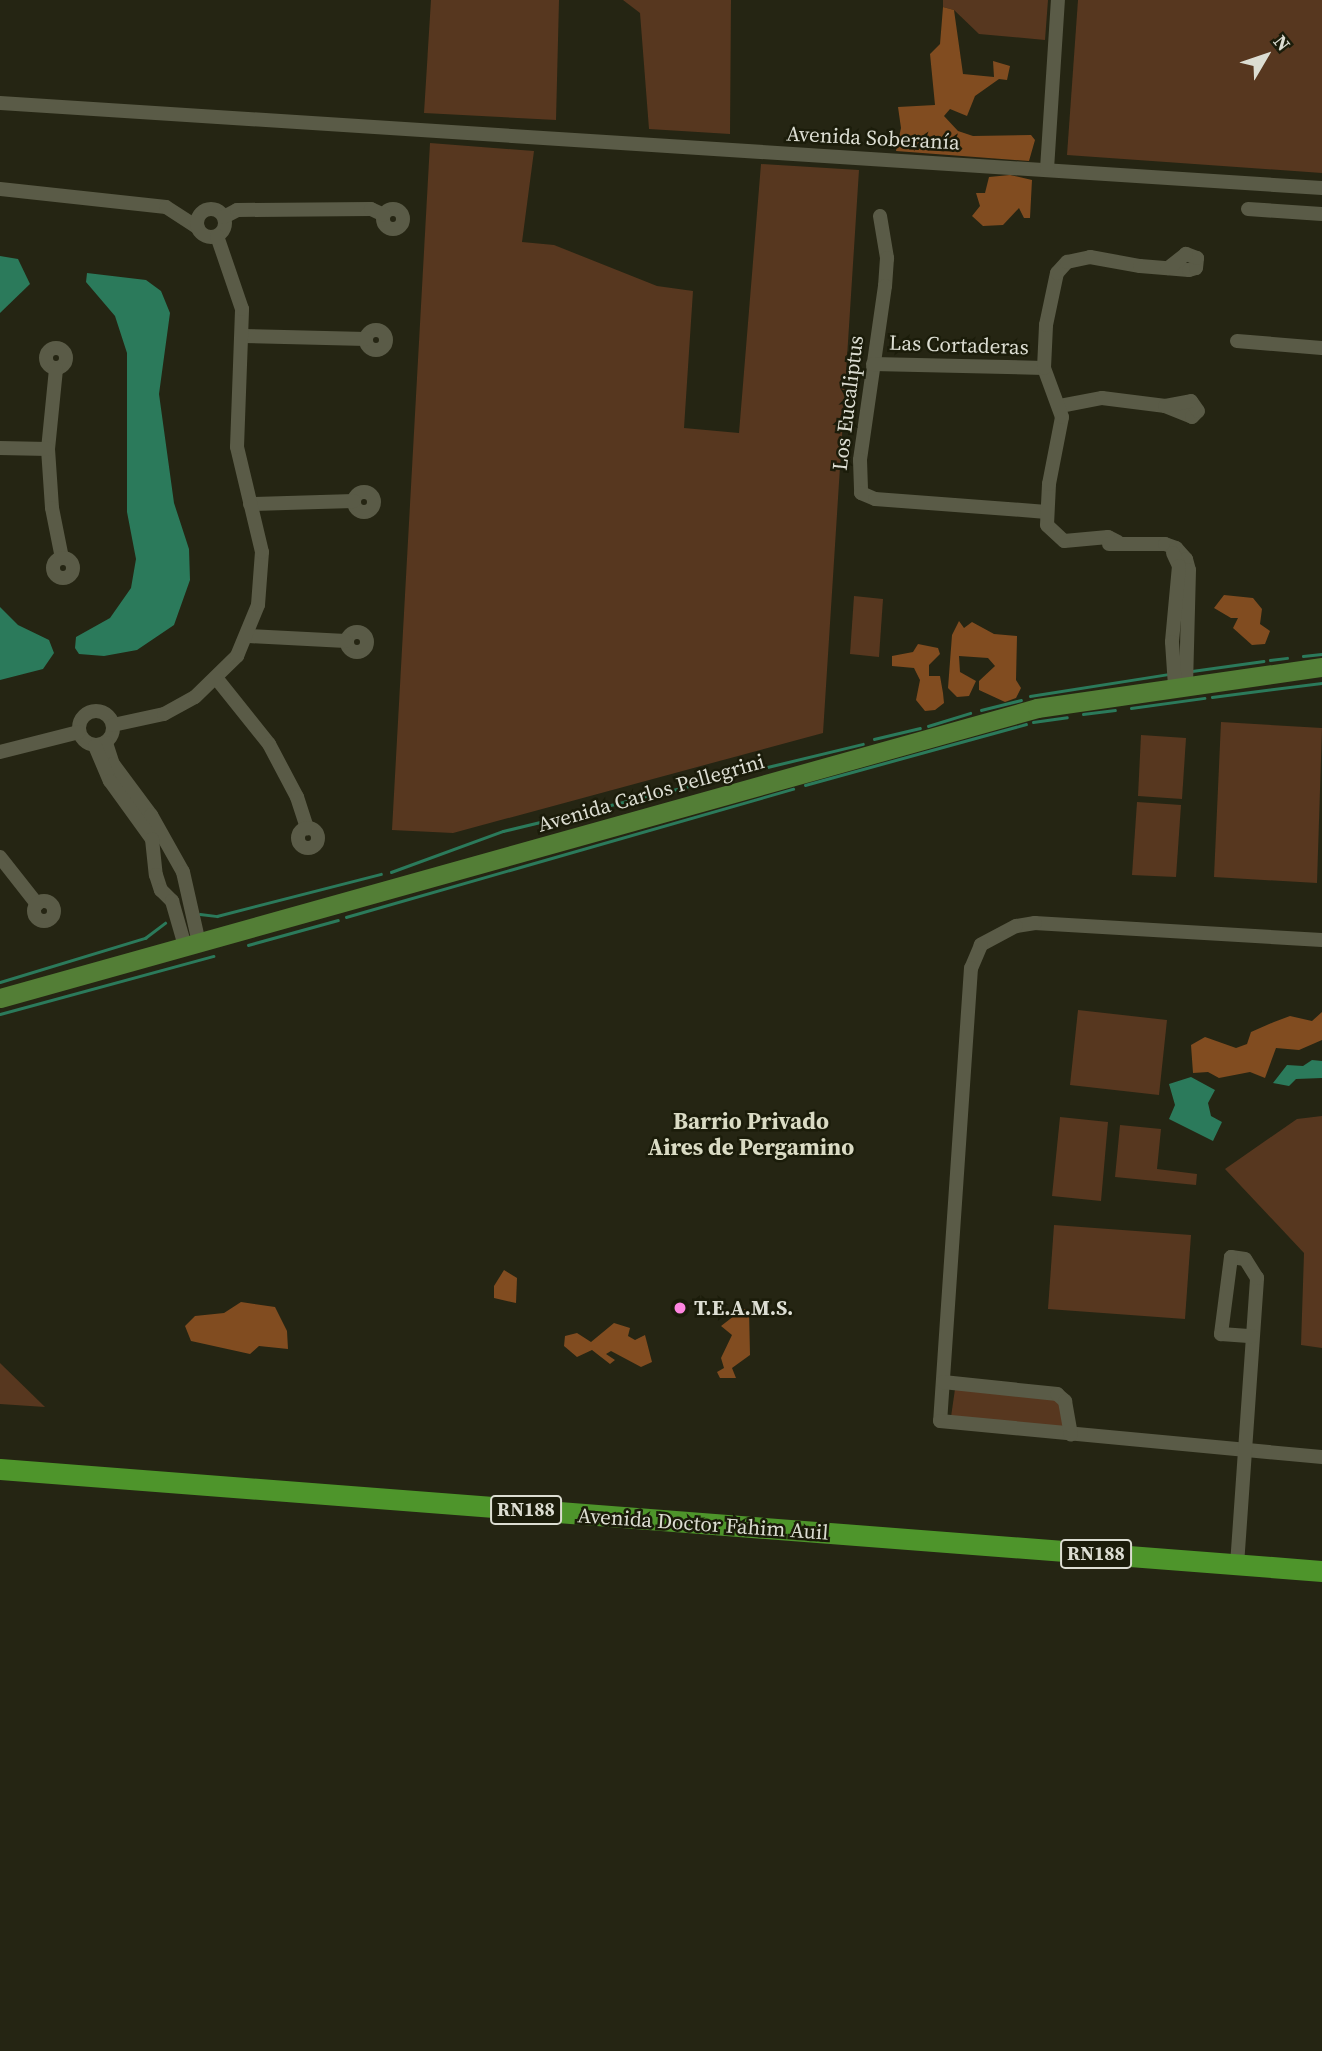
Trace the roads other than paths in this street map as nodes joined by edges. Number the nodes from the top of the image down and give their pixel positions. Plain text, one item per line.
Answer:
1 (1058, 0) edge
2 (0, 103) edge
3 (1047, 169) junction
4 (0, 188) edge
5 (1322, 188) edge
6 (166, 207) junction
7 (208, 209) junction
8 (1248, 209) dead end
9 (1322, 214) edge
10 (384, 215) dead end
11 (880, 216) dead end
12 (224, 217) junction
13 (198, 228) junction
14 (217, 236) junction
15 (1168, 268) dead end
16 (242, 336) junction
17 (366, 339) dead end
18 (1237, 341) dead end
19 (1322, 348) edge
20 (873, 364) junction
21 (1044, 368) junction
22 (56, 369) dead end
23 (1060, 406) junction
24 (1165, 406) dead end
25 (0, 448) edge
26 (48, 449) junction
27 (354, 501) dead end
28 (250, 504) junction
29 (1047, 512) junction
30 (62, 558) dead end
31 (249, 636) junction
32 (346, 641) dead end
33 (1322, 667) edge
34 (217, 679) junction
35 (1180, 685) junction
36 (113, 725) junction
37 (79, 732) junction
38 (100, 744) junction
39 (0, 752) edge
40 (307, 828) dead end
41 (173, 853) junction
42 (0, 857) edge
43 (157, 858) junction
44 (179, 899) junction
45 (37, 904) dead end
46 (1322, 940) edge
47 (192, 944) junction
48 (0, 998) edge
49 (1252, 1336) junction
50 (943, 1382) junction
51 (1071, 1434) junction
52 (1244, 1451) junction
53 (1322, 1457) edge
54 (0, 1469) edge
55 (1237, 1565) junction
56 (1322, 1571) edge

1 - 3 street
2 - 3 street, Avenida Soberanía
3 - 5 street, Avenida Soberanía
4 - 6 street
6 - 7 street
6 - 13 street
7 - 12 street
7 - 13 street
8 - 9 street
10 - 12 street
11 - 20 street, Los Eucaliptus
12 - 14 street
13 - 14 street
14 - 16 street
15 - 21 street
16 - 17 street
16 - 28 street
18 - 19 street
20 - 21 street, Las Cortaderas
20 - 29 street, Los Eucaliptus
21 - 23 street
22 - 26 street
23 - 24 street
23 - 29 street
25 - 26 street
26 - 30 street
27 - 28 street
28 - 31 street
29 - 35 street
31 - 32 street
31 - 34 street
33 - 35 main road, Avenida Carlos Pellegrini
34 - 36 street
34 - 40 street
35 - 47 main road, Avenida Carlos Pellegrini
36 - 37 street
36 - 38 street
37 - 38 street
37 - 39 street
38 - 41 street
38 - 43 street
41 - 43 street
41 - 44 street
42 - 45 street
43 - 44 street
44 - 47 street
46 - 50 street
47 - 48 main road, Avenida Carlos Pellegrini
49 - 49 street
49 - 52 street
50 - 51 street
50 - 51 street
51 - 52 street
52 - 53 street
52 - 55 street
54 - 55 highway, Avenida Doctor Fahim Auil / RN188
55 - 56 highway, Avenida Doctor Fahim Auil / RN188

